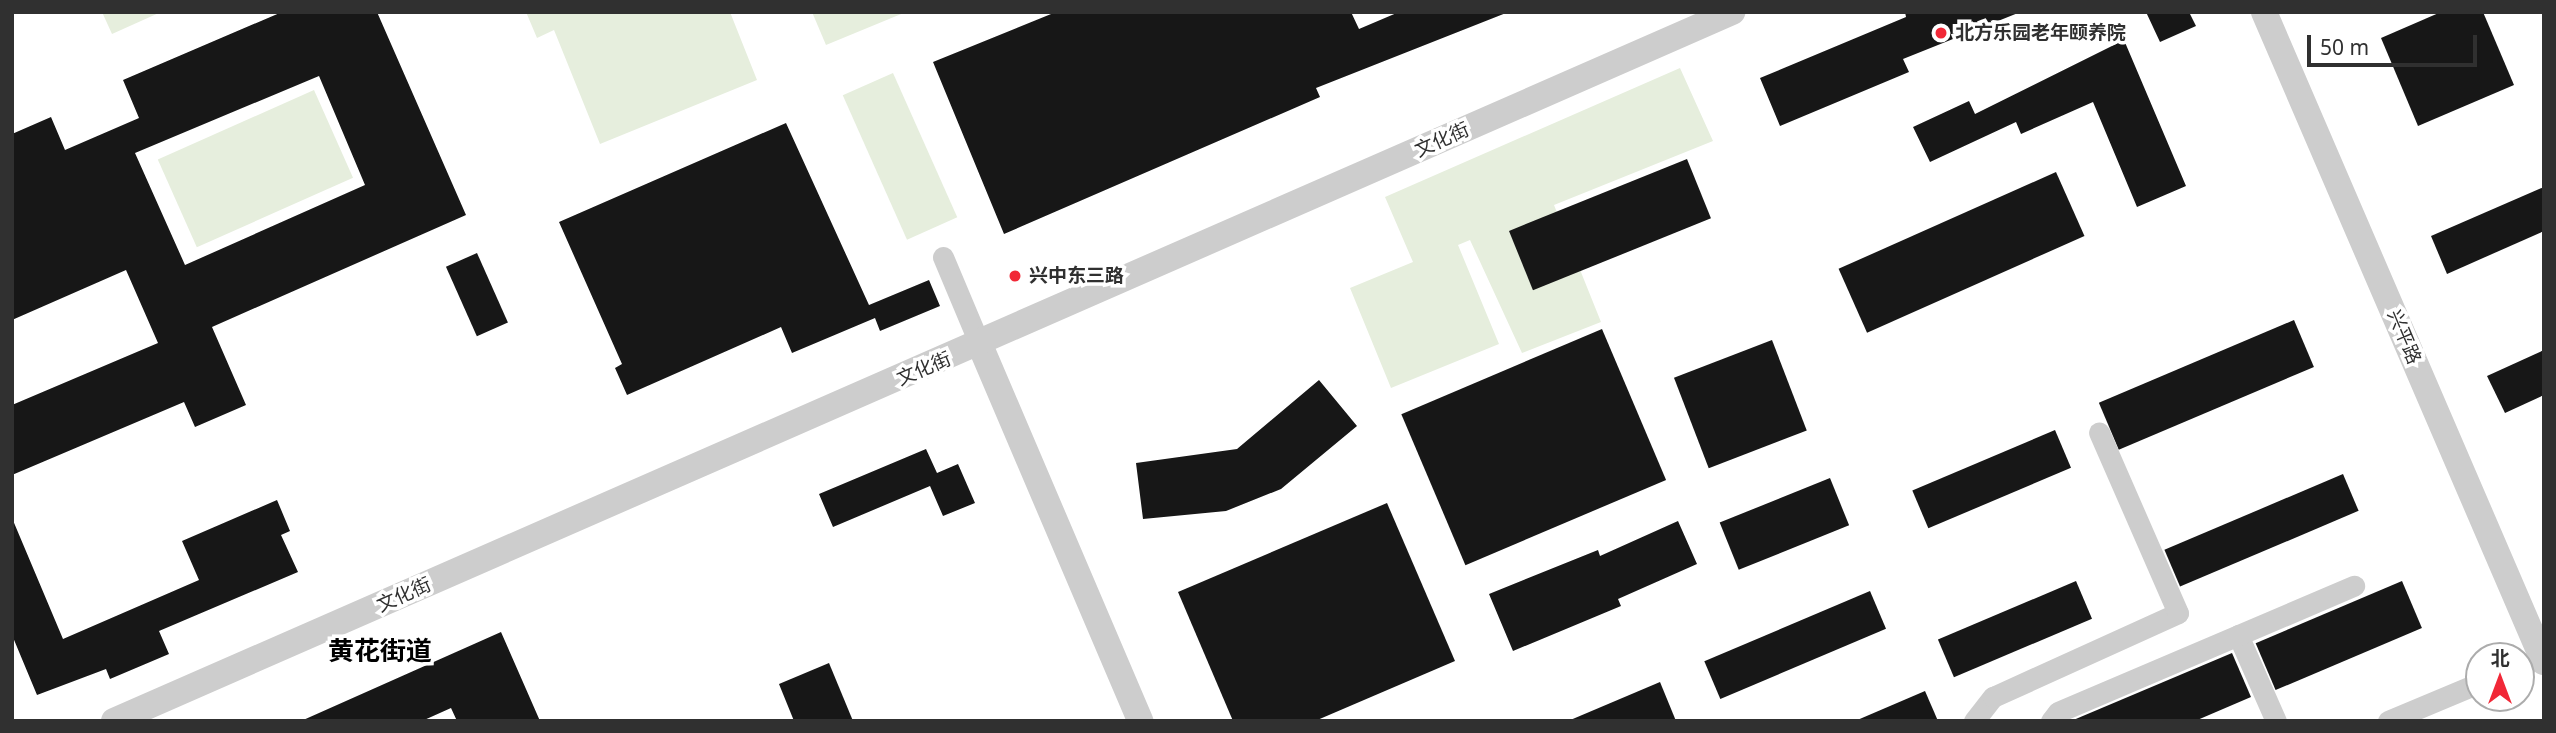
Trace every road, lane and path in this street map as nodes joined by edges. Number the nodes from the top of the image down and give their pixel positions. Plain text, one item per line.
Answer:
1 (1731, 12) edge
2 (2264, 12) edge
3 (943, 257) dead end
4 (980, 345) junction
5 (2099, 432) dead end
6 (2354, 586) dead end
7 (2238, 635) junction
8 (2536, 662) edge
9 (2465, 689) edge
10 (114, 721) edge
11 (1140, 721) edge
12 (1974, 721) edge
13 (2051, 721) edge
14 (2276, 721) edge
15 (2388, 721) edge

1 - 4 street, 文化街
2 - 8 street, 兴平路
3 - 4 street
4 - 10 street, 文化街
4 - 11 street
5 - 12 street
6 - 7 street
7 - 13 street
7 - 14 street
9 - 15 street

